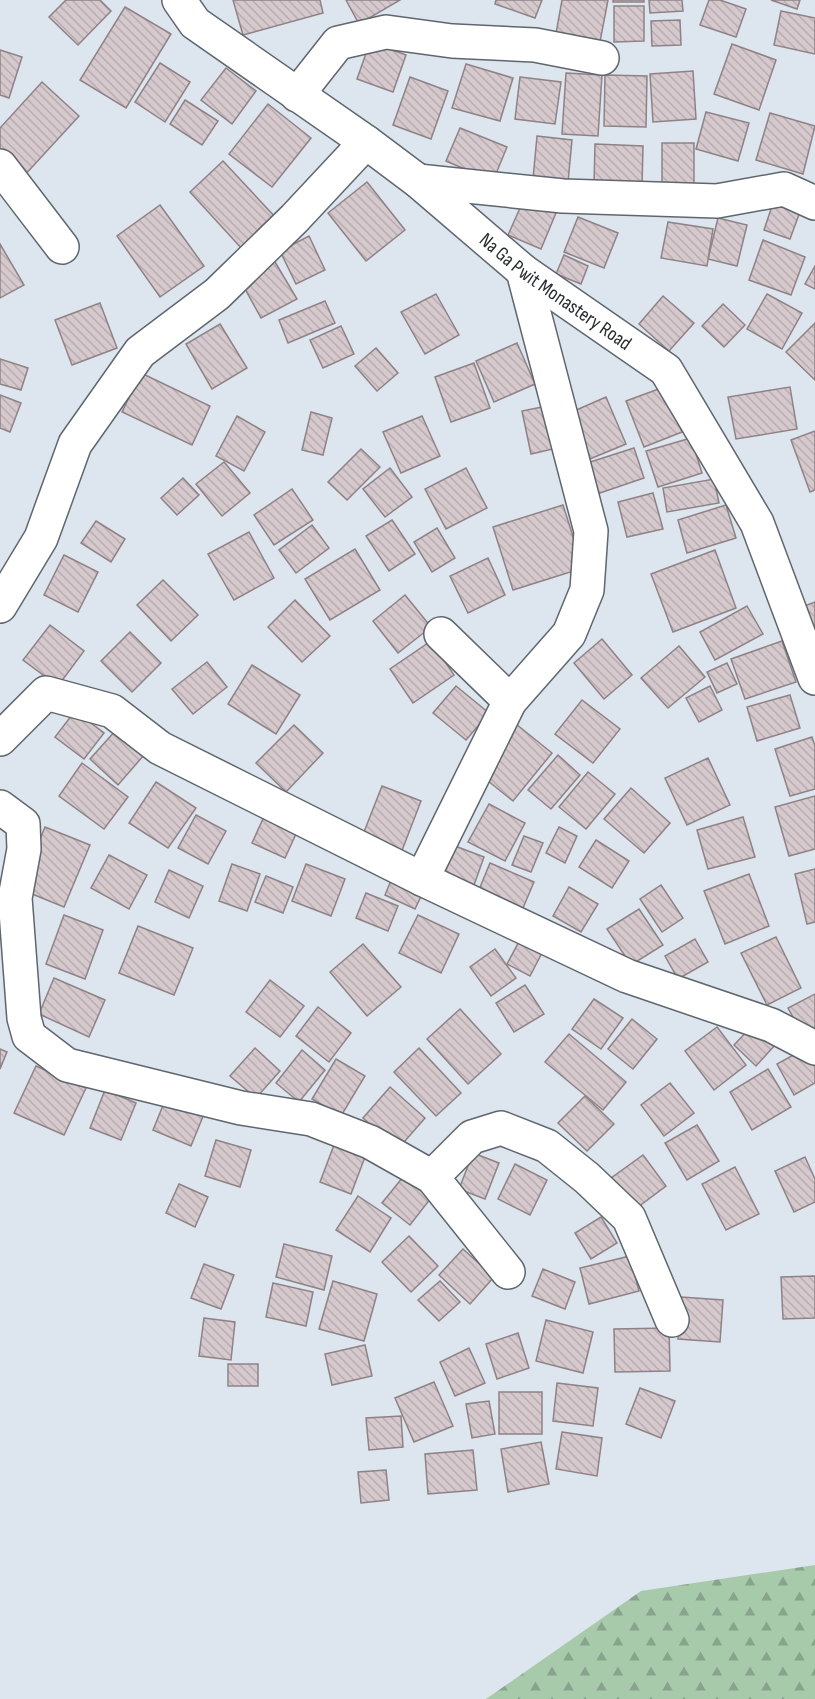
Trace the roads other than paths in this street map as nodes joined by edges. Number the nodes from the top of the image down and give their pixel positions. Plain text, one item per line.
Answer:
1 (179, 0) edge
2 (602, 58) dead end
3 (297, 95) junction
4 (366, 142) junction
5 (0, 166) edge
6 (418, 181) junction
7 (815, 203) edge
8 (62, 247) dead end
9 (523, 271) junction
10 (0, 606) edge
11 (441, 633) dead end
12 (815, 678) edge
13 (510, 701) junction
14 (0, 740) edge
15 (0, 807) edge
16 (422, 879) junction
17 (815, 1048) edge
18 (432, 1178) junction
19 (508, 1272) dead end
20 (672, 1320) dead end

1 - 3 street, Na Ga Pwit Monastery Road
2 - 3 street
3 - 4 street, Na Ga Pwit Monastery Road
4 - 6 street, Na Ga Pwit Monastery Road
4 - 10 street
5 - 8 street
6 - 7 street
6 - 9 street, Na Ga Pwit Monastery Road
9 - 12 street, Na Ga Pwit Monastery Road
9 - 13 street
11 - 13 street
13 - 16 street
14 - 16 street
15 - 18 street
16 - 17 street
18 - 19 street
18 - 20 street

